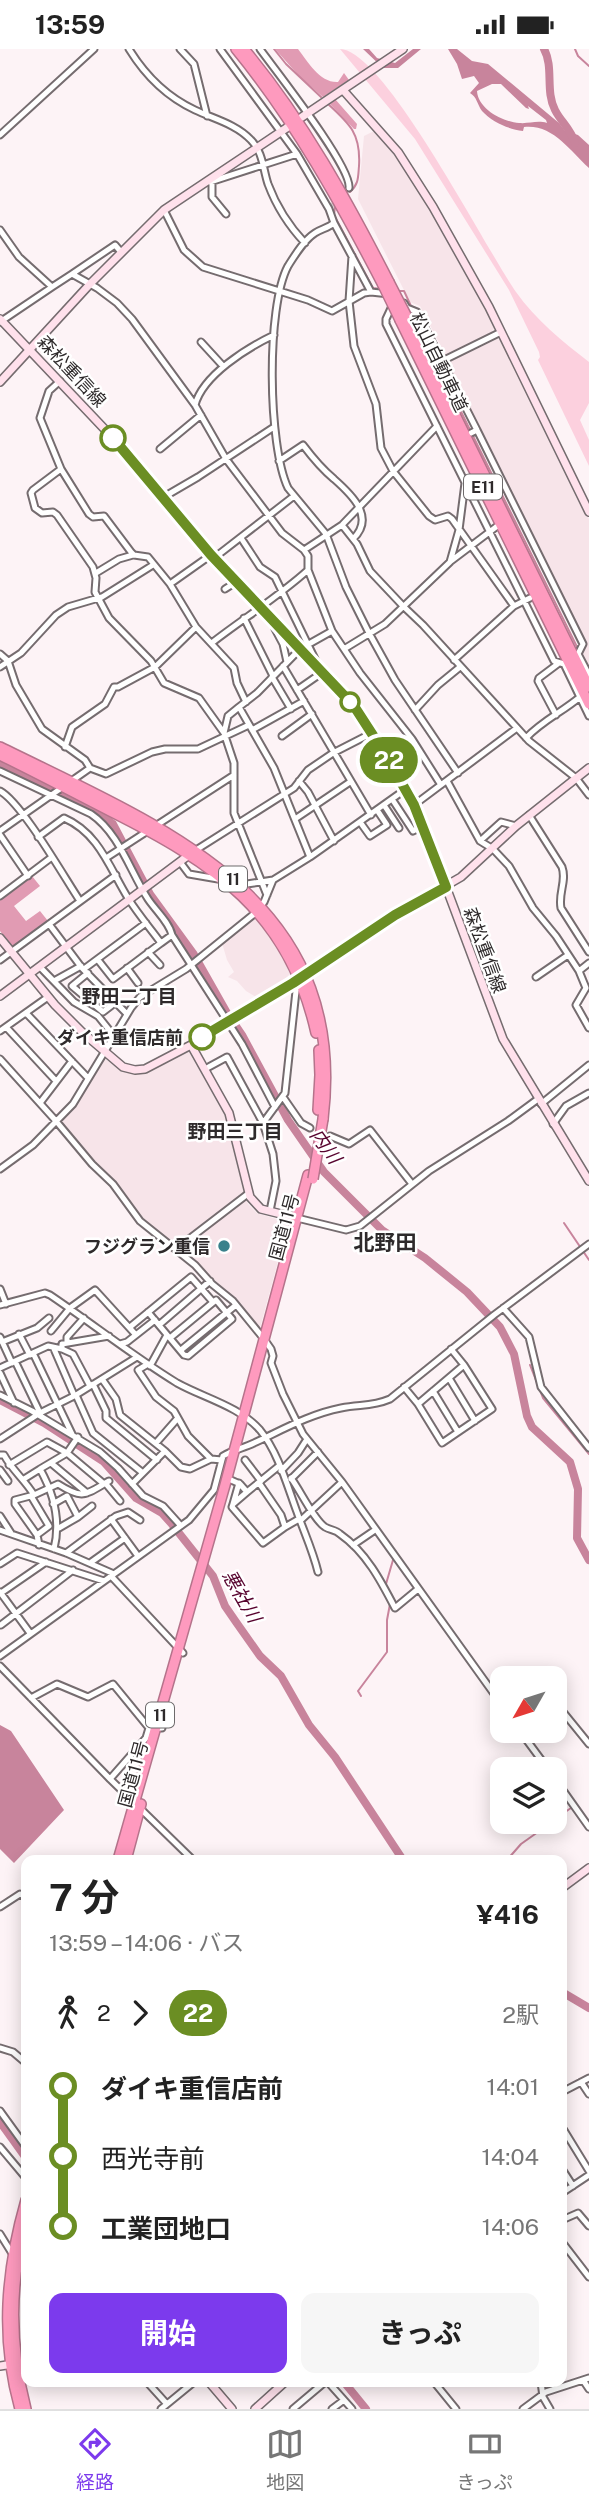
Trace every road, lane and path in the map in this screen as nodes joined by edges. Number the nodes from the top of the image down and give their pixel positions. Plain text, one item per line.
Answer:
1 (94, 49) edge
2 (129, 49) edge
3 (180, 49) edge
4 (220, 49) edge
5 (236, 49) edge
6 (244, 49) edge
7 (260, 49) edge
8 (403, 49) edge
9 (343, 90) junction
10 (305, 115) junction
11 (207, 116) junction
12 (285, 129) junction
13 (0, 135) edge
14 (258, 148) junction
15 (297, 154) junction
16 (263, 164) junction
17 (208, 182) junction
18 (349, 188) dead end
19 (164, 210) junction
20 (226, 214) dead end
21 (334, 223) junction
22 (0, 230) edge
23 (304, 243) junction
24 (121, 252) junction
25 (352, 256) junction
26 (72, 274) junction
27 (386, 283) junction
28 (90, 284) junction
29 (52, 286) junction
30 (280, 292) junction
31 (371, 292) junction
32 (393, 295) junction
33 (349, 301) junction
34 (1, 321) edge
35 (501, 332) junction
36 (274, 335) junction
37 (201, 342) dead end
38 (29, 349) junction
39 (439, 363) junction
40 (223, 366) junction
41 (419, 371) dead end
42 (412, 375) junction
43 (60, 381) junction
44 (0, 382) edge
45 (195, 405) junction
46 (201, 415) junction
47 (437, 426) junction
48 (274, 427) junction
49 (160, 449) dead end
50 (226, 459) junction
51 (279, 461) junction
52 (61, 469) junction
53 (393, 471) junction
54 (465, 483) junction
55 (294, 496) junction
56 (162, 498) junction
57 (359, 507) junction
58 (589, 512) edge
59 (518, 513) junction
60 (269, 516) junction
61 (511, 516) dead end
62 (342, 525) junction
63 (496, 527) dead end
64 (460, 530) junction
65 (490, 532) junction
66 (326, 534) junction
67 (241, 538) junction
68 (353, 539) junction
69 (471, 546) junction
70 (304, 550) junction
71 (134, 555) junction
72 (212, 557) junction
73 (450, 562) junction
74 (153, 565) junction
75 (308, 570) junction
76 (96, 573) junction
77 (236, 582) junction
78 (170, 584) junction
79 (554, 586) junction
80 (225, 589) dead end
81 (547, 589) dead end
82 (282, 593) junction
83 (98, 599) junction
84 (527, 599) junction
85 (402, 606) junction
86 (514, 606) junction
87 (261, 607) junction
88 (244, 618) junction
89 (196, 627) junction
90 (277, 628) junction
91 (332, 631) junction
92 (369, 633) junction
93 (268, 635) dead end
94 (213, 642) junction
95 (304, 647) junction
96 (344, 649) junction
97 (0, 654) edge
98 (565, 656) junction
99 (454, 660) junction
100 (8, 661) junction
101 (285, 664) junction
102 (0, 667) edge
103 (155, 667) junction
104 (460, 667) junction
105 (323, 672) junction
106 (589, 675) edge
107 (273, 677) junction
108 (589, 687) edge
109 (297, 689) junction
110 (580, 697) junction
111 (304, 701) junction
112 (246, 702) junction
113 (589, 704) edge
114 (239, 707) junction
115 (291, 709) junction
116 (415, 710) junction
117 (312, 714) junction
118 (556, 715) junction
119 (589, 716) edge
120 (250, 727) junction
121 (517, 728) junction
122 (372, 733) junction
123 (225, 735) junction
124 (282, 736) dead end
125 (526, 738) junction
126 (0, 747) edge
127 (65, 747) junction
128 (332, 753) junction
129 (0, 755) edge
130 (90, 768) junction
131 (589, 768) edge
132 (0, 771) edge
133 (458, 773) junction
134 (234, 775) junction
135 (576, 778) junction
136 (299, 781) junction
137 (350, 782) junction
138 (444, 783) junction
139 (64, 785) junction
140 (406, 789) junction
141 (0, 791) edge
142 (285, 793) junction
143 (53, 794) junction
144 (589, 795) edge
145 (392, 799) junction
146 (315, 804) junction
147 (384, 805) junction
148 (414, 805) junction
149 (377, 810) junction
150 (23, 815) junction
151 (371, 815) junction
152 (529, 815) junction
153 (295, 819) junction
154 (360, 822) junction
155 (238, 823) junction
156 (423, 826) junction
157 (516, 826) junction
158 (152, 827) junction
159 (399, 828) dead end
160 (0, 833) edge
161 (38, 837) junction
162 (334, 841) junction
163 (480, 841) junction
164 (122, 846) junction
165 (493, 849) junction
166 (193, 852) junction
167 (52, 857) junction
168 (106, 857) junction
169 (310, 857) junction
170 (180, 862) junction
171 (116, 875) junction
172 (28, 876) junction
173 (220, 876) junction
174 (273, 880) junction
175 (261, 881) junction
176 (247, 884) dead end
177 (0, 885) edge
178 (446, 887) junction
179 (145, 889) junction
180 (2, 894) edge
181 (267, 895) junction
182 (130, 900) junction
183 (80, 901) junction
184 (259, 909) junction
185 (146, 923) junction
186 (48, 924) junction
187 (172, 935) junction
188 (0, 938) edge
189 (161, 943) junction
190 (67, 947) junction
191 (11, 952) junction
192 (148, 952) junction
193 (589, 952) edge
194 (568, 955) junction
195 (98, 960) junction
196 (0, 961) edge
197 (196, 962) junction
198 (589, 963) edge
199 (160, 965) dead end
200 (40, 967) junction
201 (127, 968) junction
202 (85, 970) junction
203 (579, 971) junction
204 (30, 975) junction
205 (302, 977) junction
206 (536, 977) dead end
207 (54, 981) junction
208 (138, 983) dead end
209 (0, 996) edge
210 (48, 997) junction
211 (116, 1002) junction
212 (26, 1013) junction
213 (127, 1014) junction
214 (229, 1020) junction
215 (589, 1028) edge
216 (3, 1029) edge
217 (114, 1036) junction
218 (191, 1045) junction
219 (104, 1052) junction
220 (0, 1059) edge
221 (72, 1061) junction
222 (589, 1065) edge
223 (205, 1069) junction
224 (88, 1078) junction
225 (57, 1081) junction
226 (589, 1093) edge
227 (279, 1102) junction
228 (539, 1102) junction
229 (40, 1103) junction
230 (56, 1121) junction
231 (263, 1123) junction
232 (553, 1124) junction
233 (310, 1128) dead end
234 (330, 1136) dead end
235 (0, 1169) edge
236 (589, 1181) edge
237 (412, 1184) junction
238 (249, 1193) junction
239 (270, 1211) junction
240 (300, 1219) junction
241 (589, 1244) edge
242 (176, 1249) junction
243 (210, 1282) junction
244 (0, 1289) edge
245 (201, 1289) junction
246 (213, 1302) junction
247 (3, 1305) edge
248 (236, 1305) junction
249 (69, 1308) junction
250 (503, 1308) junction
251 (148, 1312) junction
252 (226, 1313) junction
253 (49, 1318) dead end
254 (84, 1318) junction
255 (157, 1322) junction
256 (130, 1327) junction
257 (51, 1331) dead end
258 (19, 1334) junction
259 (136, 1335) junction
260 (109, 1336) junction
261 (169, 1336) junction
262 (1, 1339) edge
263 (266, 1342) junction
264 (67, 1343) junction
265 (120, 1344) junction
266 (54, 1349) junction
267 (62, 1349) junction
268 (452, 1349) junction
269 (31, 1354) junction
270 (137, 1357) junction
271 (13, 1362) junction
272 (149, 1365) junction
273 (464, 1365) junction
274 (0, 1370) edge
275 (449, 1378) junction
276 (102, 1379) junction
277 (91, 1385) junction
278 (404, 1387) junction
279 (433, 1391) junction
280 (0, 1395) edge
281 (75, 1395) junction
282 (14, 1403) junction
283 (56, 1403) junction
284 (418, 1403) junction
285 (37, 1414) junction
286 (245, 1418) junction
287 (177, 1419) junction
288 (475, 1421) junction
289 (297, 1422) junction
290 (458, 1431) junction
291 (75, 1437) junction
292 (265, 1438) junction
293 (0, 1439) edge
294 (307, 1439) junction
295 (156, 1443) junction
296 (589, 1448) edge
297 (236, 1450) junction
298 (165, 1451) junction
299 (318, 1452) junction
300 (67, 1453) junction
301 (0, 1455) edge
302 (211, 1459) junction
303 (157, 1460) junction
304 (222, 1460) junction
305 (245, 1460) dead end
306 (51, 1463) junction
307 (9, 1465) junction
308 (40, 1469) junction
309 (280, 1469) junction
310 (0, 1470) edge
311 (143, 1473) junction
312 (24, 1479) junction
313 (8, 1481) dead end
314 (288, 1481) junction
315 (235, 1482) junction
316 (260, 1482) junction
317 (342, 1482) junction
318 (107, 1483) junction
319 (132, 1484) junction
320 (50, 1487) junction
321 (247, 1492) junction
322 (88, 1493) junction
323 (32, 1496) junction
324 (120, 1501) dead end
325 (53, 1504) junction
326 (233, 1504) junction
327 (92, 1506) dead end
328 (312, 1511) junction
329 (0, 1516) edge
330 (78, 1517) junction
331 (111, 1520) junction
332 (140, 1520) dead end
333 (300, 1520) junction
334 (285, 1527) junction
335 (59, 1528) junction
336 (177, 1528) junction
337 (0, 1529) edge
338 (375, 1530) junction
339 (11, 1533) junction
340 (37, 1535) junction
341 (125, 1538) junction
342 (39, 1545) junction
343 (353, 1545) junction
344 (53, 1549) junction
345 (66, 1553) junction
346 (138, 1556) junction
347 (47, 1562) junction
348 (90, 1563) junction
349 (0, 1564) edge
350 (204, 1567) junction
351 (73, 1570) junction
352 (318, 1572) dead end
353 (113, 1575) junction
354 (104, 1581) junction
355 (418, 1589) junction
356 (0, 1593) edge
357 (16, 1614) junction
358 (1, 1625) edge
359 (30, 1633) junction
360 (181, 1650) junction
361 (0, 1656) edge
362 (0, 1666) edge
363 (490, 1688) edge
364 (31, 1698) junction
365 (567, 1717) edge
366 (156, 1728) junction
367 (589, 1744) edge
368 (110, 1779) junction
369 (567, 1796) edge
370 (137, 1806) junction
371 (589, 1827) edge
372 (120, 1855) edge
373 (127, 1855) edge
374 (188, 1855) edge
375 (589, 1868) edge
376 (567, 1884) edge
377 (21, 1894) edge
378 (0, 1907) edge
379 (0, 2048) edge
380 (21, 2059) edge
381 (589, 2078) edge
382 (581, 2082) junction
383 (567, 2089) edge
384 (589, 2094) edge
385 (0, 2111) edge
386 (567, 2136) edge
387 (21, 2140) edge
388 (0, 2147) edge
389 (21, 2172) edge
390 (589, 2173) edge
391 (567, 2177) edge
392 (573, 2186) junction
393 (567, 2190) edge
394 (567, 2218) edge
395 (21, 2219) edge
396 (589, 2226) edge
397 (0, 2234) edge
398 (21, 2248) edge
399 (567, 2248) edge
400 (12, 2253) junction
401 (18, 2263) junction
402 (21, 2268) edge
403 (589, 2277) edge
404 (6, 2332) edge
405 (13, 2364) edge
406 (586, 2379) edge
407 (567, 2385) edge
408 (152, 2387) edge
409 (187, 2387) edge
410 (213, 2387) edge
411 (280, 2387) edge
412 (321, 2387) edge
413 (332, 2387) edge
414 (438, 2387) edge
415 (541, 2387) edge
416 (563, 2387) edge
417 (589, 2389) edge
418 (542, 2394) junction
419 (344, 2400) junction
420 (166, 2403) junction
421 (260, 2408) edge
422 (20, 2409) edge
423 (26, 2409) edge
424 (161, 2409) edge
425 (232, 2409) edge
426 (293, 2409) edge
427 (332, 2409) edge
428 (352, 2409) edge
429 (456, 2409) edge
430 (523, 2409) edge
431 (550, 2409) edge

1 - 13 street
2 - 11 street
3 - 11 street
4 - 12 street
5 - 27 highway, 松山自動車道 / E11
6 - 27 highway, 松山自動車道 / E11
7 - 10 street
8 - 9 street
9 - 10 street
9 - 35 street
10 - 18 street
11 - 14 street
12 - 14 street
12 - 15 street
14 - 16 street
14 - 17 street
15 - 16 street
15 - 21 street
16 - 17 street
16 - 23 street
17 - 19 street
17 - 20 street
19 - 24 street
19 - 30 street
21 - 23 street
21 - 25 street
22 - 29 street
23 - 30 street
24 - 26 street
24 - 28 street
25 - 31 street
25 - 33 street
26 - 28 street
26 - 29 street
27 - 98 highway, 松山自動車道 / E11, bridge
28 - 38 street
28 - 45 street
29 - 34 street
30 - 33 street
30 - 36 street
31 - 32 street
31 - 33 street
32 - 39 street
32 - 42 street
33 - 53 street
34 - 38 street, 森松重信線
35 - 39 street
35 - 58 street
36 - 40 street
36 - 48 street
37 - 40 street
38 - 43 street, 森松重信線
38 - 44 street
39 - 59 street
40 - 45 street
41 - 42 street
42 - 47 street
43 - 52 street
43 - 56 street, 森松重信線
45 - 46 street
46 - 49 street
46 - 50 street
47 - 53 street
47 - 54 street
48 - 50 street
48 - 51 street
50 - 56 street
50 - 60 street
51 - 55 street
51 - 57 street
52 - 71 street
52 - 76 street
53 - 57 street
53 - 64 street
54 - 64 street
54 - 65 street
55 - 60 street
55 - 66 street
56 - 72 street, 森松重信線
57 - 62 street
57 - 68 street
59 - 61 street
59 - 79 street
60 - 67 street
60 - 70 street
62 - 66 street
62 - 68 street
63 - 65 street
64 - 69 street
64 - 73 street
65 - 69 street
65 - 84 street
66 - 70 street
66 - 92 street
67 - 72 street
67 - 82 street
68 - 85 street
69 - 73 street
69 - 86 street
70 - 75 street
71 - 74 street
71 - 76 street
72 - 77 street, 森松重信線
72 - 78 street
73 - 85 street
74 - 78 street
74 - 83 street
75 - 82 street
75 - 91 street
76 - 83 street
77 - 80 street
77 - 87 street, 森松重信線
78 - 89 street
79 - 81 street
79 - 106 street
82 - 87 street
82 - 95 street
83 - 100 street
83 - 103 street
84 - 86 street
84 - 98 street
85 - 92 street
85 - 99 street
86 - 99 street
87 - 88 street
87 - 90 street, 森松重信線
88 - 94 street
88 - 107 street
89 - 94 street
89 - 103 street
90 - 93 street
90 - 95 street, 森松重信線
90 - 101 street
91 - 95 street
91 - 96 street
92 - 96 street
92 - 116 street
94 - 112 street
95 - 101 street
95 - 105 street, 森松重信線
96 - 138 street
97 - 100 street
98 - 108 highway, 松山自動車道 / E11
98 - 110 street
98 - 113 highway, 松山自動車道 / E11
98 - 118 street
99 - 104 street
100 - 102 street
100 - 127 street
101 - 107 street
101 - 109 street
103 - 123 street
103 - 127 street
104 - 116 street
104 - 121 street
105 - 109 street
105 - 122 street, 森松重信線
107 - 112 street
107 - 115 street
109 - 111 street
110 - 118 street
110 - 119 street
111 - 115 street
111 - 117 street
112 - 114 street
114 - 120 street
114 - 123 street
115 - 120 street
116 - 133 street
117 - 124 street
117 - 128 street
118 - 125 street
120 - 123 street
120 - 142 street
121 - 125 street
121 - 133 street
122 - 128 street
122 - 140 street, 森松重信線
123 - 130 street
123 - 134 street
125 - 135 street
126 - 139 highway, 国道11号 / 11
127 - 130 street
128 - 136 street
128 - 137 street
129 - 139 highway, 国道11号 / 11
130 - 139 street
131 - 135 street
132 - 143 street
133 - 138 street
134 - 155 street
134 - 158 street
135 - 144 street
135 - 152 street
136 - 142 street
136 - 146 street
137 - 146 street
137 - 151 street
138 - 148 street
138 - 163 street
139 - 143 street
139 - 158 highway, 国道11号 / 11
140 - 145 street
140 - 148 street, 森松重信線
141 - 150 street
142 - 153 street
142 - 155 street
143 - 150 street
143 - 164 street
145 - 147 street
145 - 156 street
146 - 153 street
146 - 162 street
147 - 149 street
147 - 159 street
148 - 156 street, 森松重信線
149 - 151 street
149 - 154 street
150 - 160 street
150 - 161 street
151 - 154 street
152 - 157 street
152 - 193 street
153 - 169 street
154 - 162 street
155 - 166 street
155 - 175 street
156 - 178 street, 森松重信線
157 - 163 street
157 - 165 street
158 - 164 street
158 - 166 highway, 国道11号 / 11
160 - 172 street
161 - 167 street
161 - 168 street
162 - 169 street
163 - 165 street
164 - 168 street
164 - 179 street
165 - 178 street
165 - 194 street
166 - 170 street
166 - 173 highway, 国道11号 / 11
166 - 184 highway, 国道11号 / 11
167 - 172 street
167 - 183 street
168 - 171 street
169 - 174 street
170 - 173 street
170 - 179 street
171 - 182 street
171 - 183 street
172 - 180 street
173 - 184 highway, 国道11号 / 11
174 - 175 street
174 - 181 street
175 - 176 street
175 - 181 street
177 - 180 street
178 - 205 street
178 - 228 street, 森松重信線
179 - 182 street
179 - 187 street
181 - 184 street
182 - 185 street
182 - 190 street
183 - 186 street
184 - 197 street
184 - 205 highway, 国道11号 / 11
185 - 189 street
185 - 195 street
186 - 190 street
186 - 191 street
187 - 189 street
187 - 197 street
188 - 191 street
189 - 192 street
190 - 200 street
190 - 202 street
191 - 196 street
191 - 204 street
192 - 199 street
192 - 201 street
194 - 203 street
194 - 206 street
195 - 201 street
195 - 202 street
197 - 213 street
197 - 214 street
198 - 203 street
200 - 204 street
200 - 207 street
201 - 208 street
202 - 207 street
202 - 211 street
202 - 211 street
203 - 215 street
204 - 209 street
204 - 210 street
205 - 214 street
205 - 227 street
205 - 240 highway, 国道11号 / 11
207 - 217 street
210 - 212 street
210 - 219 street
211 - 213 street
212 - 216 street
212 - 221 street
213 - 217 street
214 - 218 street
214 - 227 street
216 - 225 street
217 - 219 street
218 - 219 street
218 - 223 street
219 - 224 street
220 - 229 street
221 - 224 street
221 - 225 street
222 - 228 street
223 - 231 street
223 - 238 street
224 - 230 street
225 - 229 street
226 - 232 street
227 - 231 street
227 - 233 street
228 - 232 street, 森松重信線
228 - 237 street
229 - 230 street
230 - 235 street
230 - 242 street
231 - 239 street
232 - 236 street, 森松重信線
234 - 237 street
237 - 240 street
238 - 239 street
238 - 242 street
239 - 240 street
240 - 263 highway, 国道11号 / 11
241 - 250 street
242 - 243 street
243 - 245 street
243 - 248 street
244 - 247 street
245 - 246 street
245 - 251 street
245 - 255 street
246 - 252 street
246 - 261 street
247 - 249 street
248 - 252 street
248 - 263 street
249 - 254 street
249 - 256 street
249 - 257 street
250 - 268 street
250 - 296 street
251 - 255 street
251 - 256 street
252 - 261 street
253 - 258 street
254 - 260 street
254 - 264 street
255 - 259 street
255 - 261 street
256 - 259 street
258 - 262 street
258 - 269 street
259 - 265 street
260 - 264 street
260 - 265 street
261 - 272 street
262 - 271 street
263 - 286 highway, 国道11号 / 11
263 - 289 street
264 - 267 street
265 - 270 street
266 - 267 street
266 - 269 street
266 - 281 street
267 - 277 street
268 - 273 street
268 - 278 street
269 - 271 street
269 - 283 street
270 - 272 street
270 - 276 street
271 - 274 street
271 - 285 street
272 - 286 street
272 - 287 street
273 - 275 street
273 - 288 street
274 - 282 street
275 - 279 street
275 - 288 street
276 - 277 street
276 - 295 street
277 - 281 street
277 - 303 street
278 - 284 street
278 - 289 street
279 - 284 street
279 - 290 street
280 - 282 street
281 - 283 street
281 - 311 street
282 - 285 street
283 - 285 street
283 - 291 street
284 - 290 street
285 - 291 street
285 - 293 street
286 - 292 street
286 - 297 highway, 国道11号 / 11
287 - 295 street
287 - 302 street
288 - 290 street
289 - 292 street
289 - 294 street
291 - 300 street
291 - 319 street
292 - 297 street
292 - 309 street
294 - 299 street
294 - 309 street
295 - 298 street
297 - 304 street
297 - 315 highway, 国道11号 / 11
297 - 350 highway, 国道11号 / 11
298 - 302 street
298 - 303 street
299 - 314 street
299 - 317 street
300 - 306 street
300 - 307 street
300 - 318 street
301 - 307 street
302 - 304 street
303 - 311 street
304 - 336 street
305 - 316 street
306 - 308 street
306 - 322 street
307 - 312 street
308 - 312 street
308 - 320 street
309 - 314 street
309 - 316 street
310 - 313 street
311 - 319 street
312 - 323 street
314 - 328 street
314 - 333 street
315 - 321 street
315 - 326 street
315 - 350 highway, 国道11号 / 11
316 - 321 street
316 - 334 street
317 - 328 street
317 - 338 street
318 - 322 street
318 - 324 street
319 - 336 street
320 - 322 street
320 - 323 street
320 - 325 street
321 - 326 street
323 - 340 street
323 - 340 street
325 - 330 street
325 - 335 street
326 - 334 street
327 - 330 street
328 - 333 street
328 - 343 street
329 - 339 street
330 - 335 street
331 - 332 street
331 - 341 street
331 - 345 street
333 - 334 street
333 - 352 street
335 - 344 street
336 - 346 street
337 - 339 street
338 - 343 street
338 - 355 street
339 - 342 street
340 - 342 street
341 - 346 street
341 - 348 street
342 - 344 street
343 - 355 street
344 - 345 street
344 - 347 street
345 - 348 street
346 - 353 street
347 - 349 street
347 - 351 street
347 - 356 street
348 - 353 street
350 - 360 highway, 国道11号 / 11
351 - 354 street
351 - 357 street
353 - 354 street
353 - 360 street
354 - 359 street
355 - 363 street
356 - 357 street
357 - 358 street
357 - 359 street
359 - 361 street
360 - 366 highway, 国道11号 / 11
362 - 364 street
364 - 366 street
364 - 368 street
365 - 367 street
366 - 368 street
366 - 370 highway, 国道11号 / 11
368 - 370 street
369 - 371 street
370 - 372 highway, 国道11号 / 11
370 - 373 highway, 国道11号 / 11
370 - 374 street
375 - 376 street
377 - 378 street
379 - 380 street
381 - 382 street
382 - 383 street
382 - 384 street
385 - 387 street
386 - 390 street
388 - 389 street
390 - 392 street
391 - 392 street
392 - 393 street
394 - 396 street
395 - 400 highway
397 - 400 street
398 - 401 highway
399 - 403 street
400 - 401 street
400 - 404 highway
401 - 402 street
401 - 404 highway
404 - 405 highway
405 - 422 highway
405 - 423 highway
406 - 407 street
406 - 417 street
408 - 420 street
409 - 420 street
410 - 425 street
411 - 421 street
412 - 426 street
413 - 419 street
414 - 429 street
415 - 418 street
416 - 418 street
418 - 430 street
418 - 431 street
419 - 427 street
419 - 428 street
420 - 424 street

